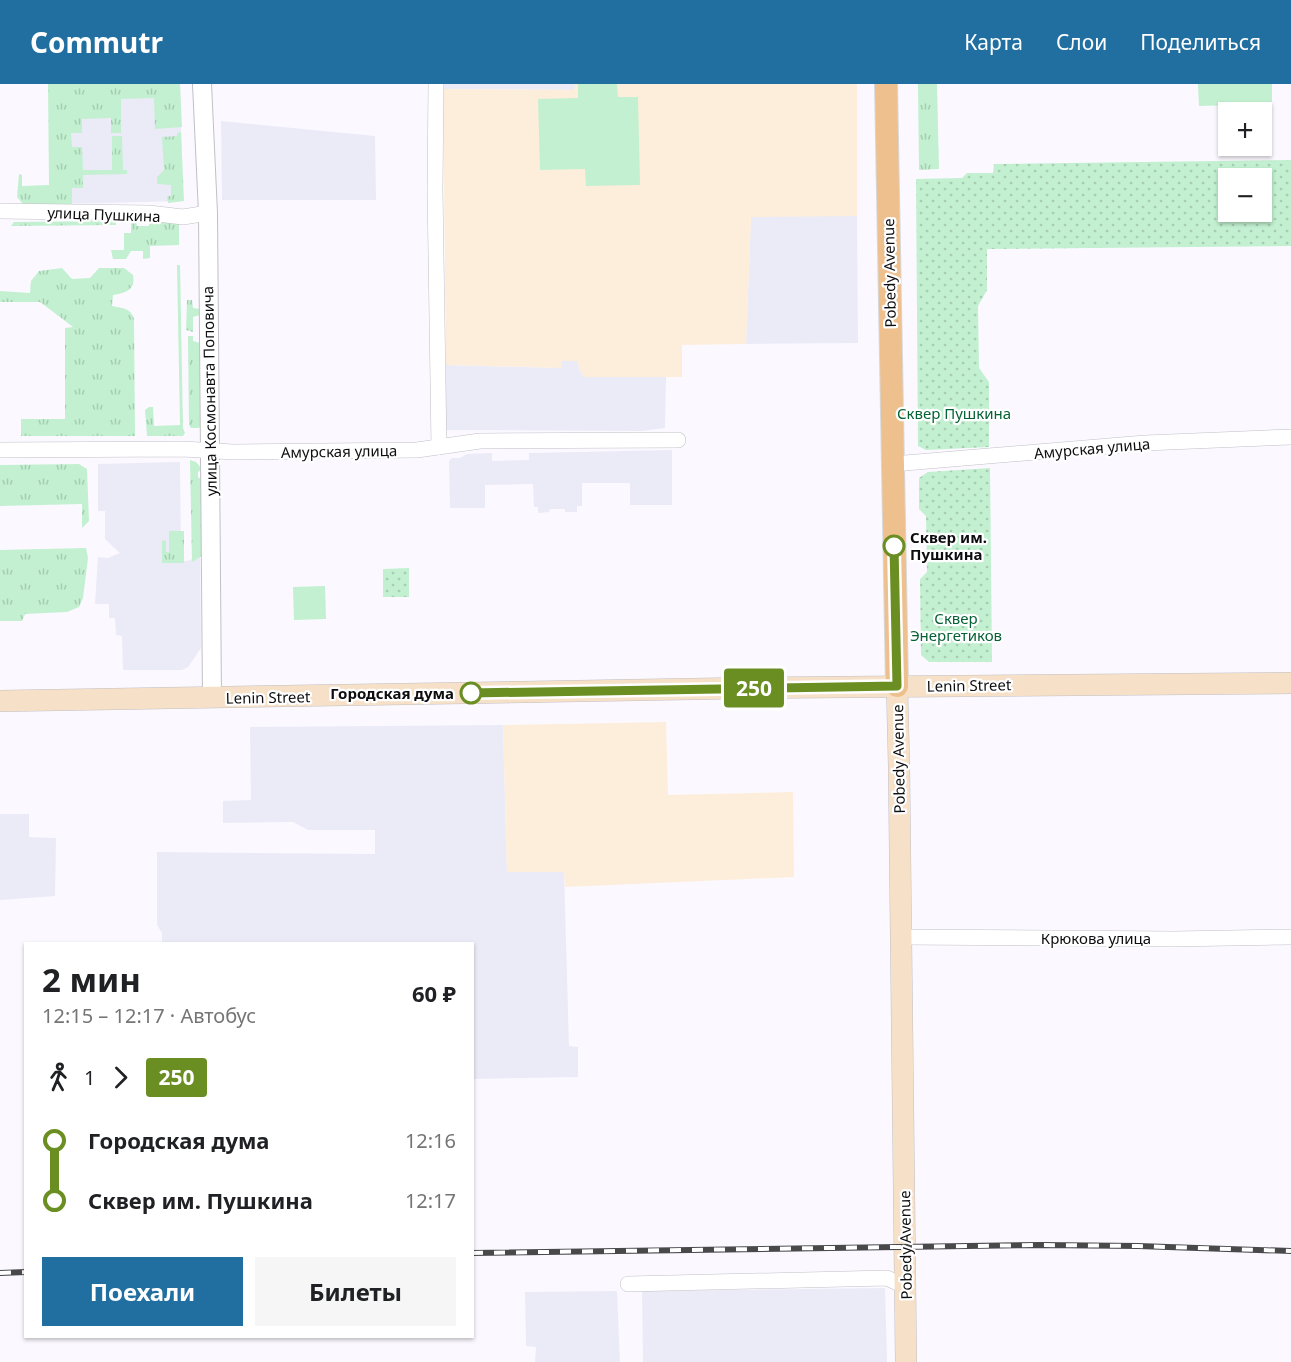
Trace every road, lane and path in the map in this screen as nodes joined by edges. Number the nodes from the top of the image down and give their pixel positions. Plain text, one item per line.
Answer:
1 (202, 84) edge
2 (436, 84) edge
3 (886, 84) edge
4 (0, 212) edge
5 (208, 213) junction
6 (1291, 438) edge
7 (678, 440) dead end
8 (439, 447) junction
9 (0, 450) edge
10 (209, 450) junction
11 (892, 464) junction
12 (1291, 683) edge
13 (897, 686) junction
14 (212, 698) junction
15 (0, 701) edge
16 (901, 937) junction
17 (1291, 937) edge
18 (628, 1284) dead end
19 (906, 1287) junction
20 (906, 1362) edge

1 - 5 street, улица Космонавта Поповича
2 - 8 street
3 - 11 main road, Pobedy Avenue
4 - 5 street, улица Пушкина
5 - 10 street, улица Космонавта Поповича
6 - 11 street, Амурская улица
7 - 8 street, Амурская улица
8 - 10 street, Амурская улица
9 - 10 street, Амурская улица
10 - 14 street, улица Космонавта Поповича
11 - 13 main road, Pobedy Avenue
12 - 13 main road, Lenin Street
13 - 14 main road, Lenin Street
13 - 16 main road, Pobedy Avenue
14 - 15 main road, Lenin Street
16 - 17 street, Крюкова улица
16 - 19 main road, Pobedy Avenue
18 - 19 street
19 - 20 main road, Pobedy Avenue

